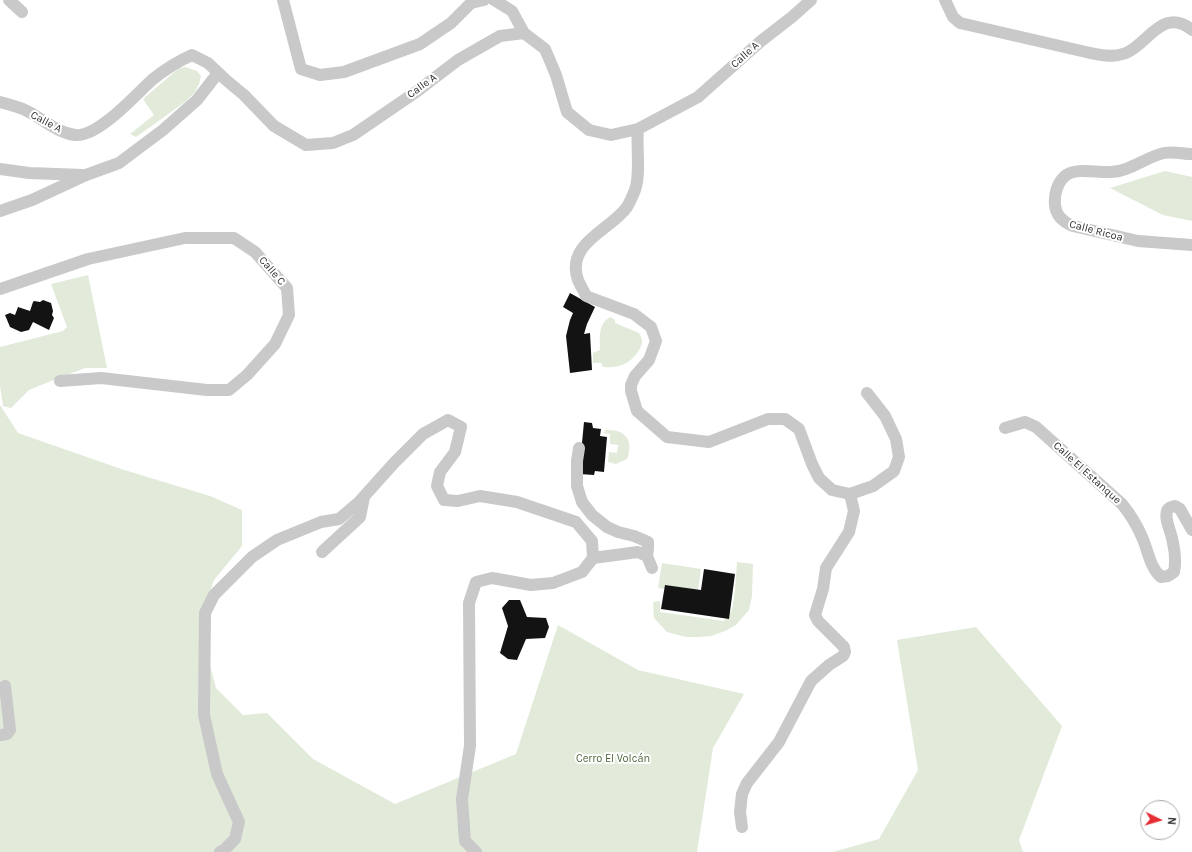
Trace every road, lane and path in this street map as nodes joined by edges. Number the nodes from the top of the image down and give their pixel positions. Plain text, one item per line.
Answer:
1 (8, 0) edge
2 (283, 0) edge
3 (484, 0) edge
4 (494, 0) edge
5 (811, 0) edge
6 (945, 0) edge
7 (22, 12) dead end
8 (1192, 30) edge
9 (524, 33) junction
10 (218, 73) junction
11 (0, 102) edge
12 (638, 129) junction
13 (1192, 154) edge
14 (0, 169) edge
15 (86, 175) junction
16 (0, 211) edge
17 (1192, 245) edge
18 (0, 289) edge
19 (60, 381) dead end
20 (867, 393) dead end
21 (1005, 428) dead end
22 (580, 448) dead end
23 (850, 494) junction
24 (364, 497) junction
25 (1192, 530) edge
26 (322, 552) dead end
27 (647, 556) junction
28 (593, 558) junction
29 (652, 568) dead end
30 (5, 686) dead end
31 (0, 735) edge
32 (742, 827) dead end
33 (220, 852) edge
34 (476, 852) edge

1 - 7 street
2 - 3 street
4 - 9 street
5 - 12 street, Calle A
6 - 8 street
9 - 10 street, Calle A
9 - 12 street, Calle A
10 - 11 street, Calle A
10 - 15 street
12 - 23 street
13 - 17 street, Calle Ricoa
14 - 15 street
15 - 16 street
18 - 19 street, Calle C
20 - 23 street
21 - 25 street, Calle El Estanque
22 - 27 street
23 - 32 street
24 - 26 street
24 - 28 street
24 - 33 street
27 - 28 street
27 - 29 street
28 - 34 street
30 - 31 street

